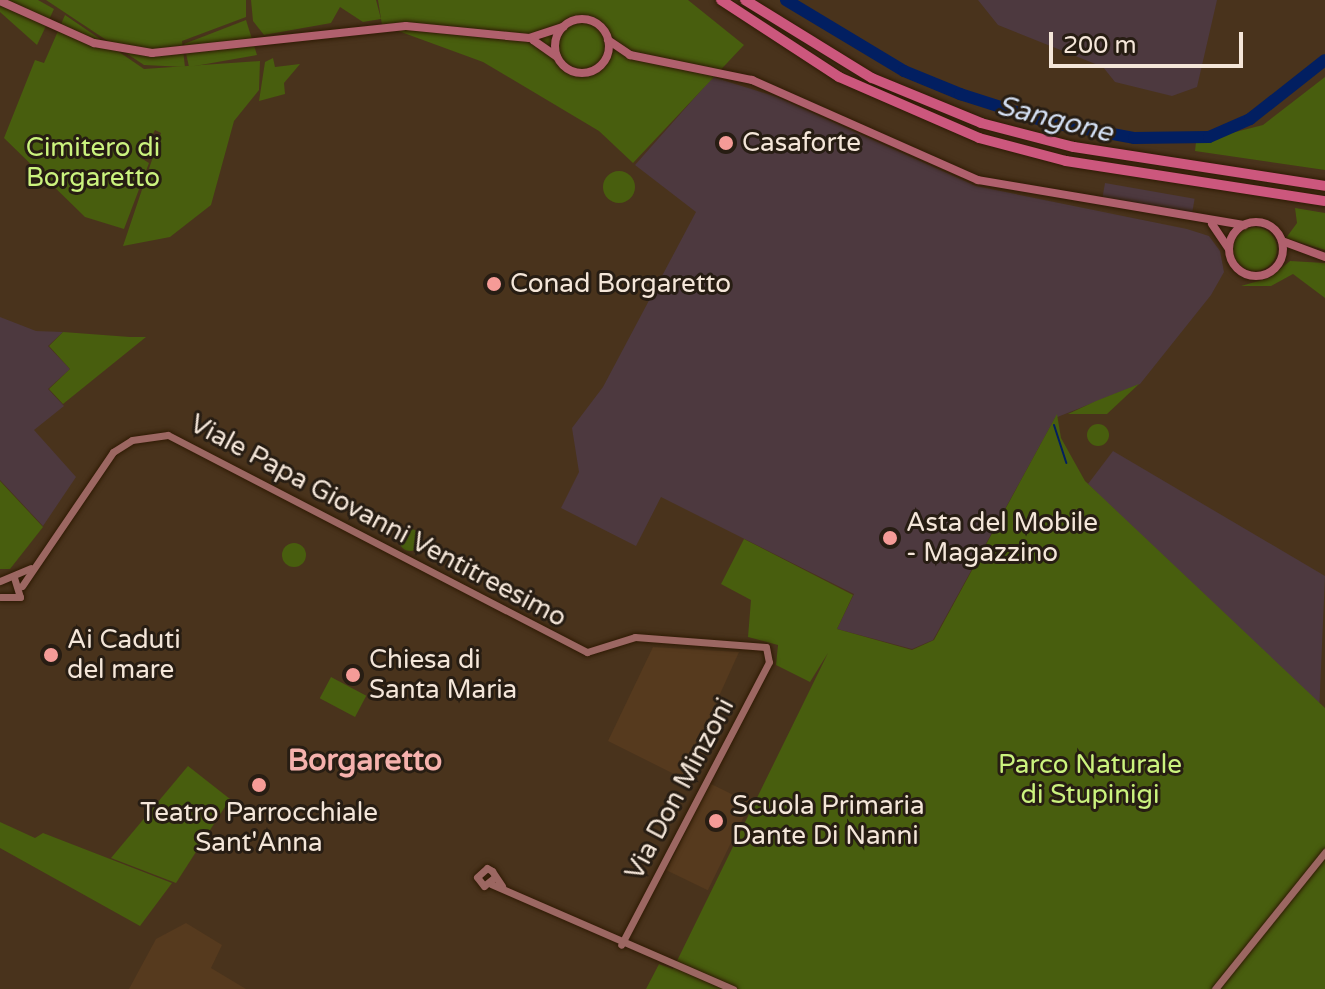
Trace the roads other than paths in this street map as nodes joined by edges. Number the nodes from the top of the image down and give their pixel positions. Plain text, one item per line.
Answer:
1 (721, 0) edge
2 (745, 0) edge
3 (0, 1) edge
4 (563, 27) junction
5 (529, 38) junction
6 (608, 40) junction
7 (630, 55) junction
8 (557, 57) junction
9 (603, 63) junction
10 (1324, 185) edge
11 (1325, 201) edge
12 (1212, 223) junction
13 (1244, 225) junction
14 (1281, 239) junction
15 (1229, 249) junction
16 (1304, 254) junction
17 (1325, 257) edge
18 (1278, 263) junction
19 (32, 567) junction
20 (14, 577) junction
21 (1, 578) edge
22 (22, 586) junction
23 (0, 597) edge
24 (770, 651) joint
25 (1325, 852) edge
26 (493, 881) dead end
27 (621, 945) junction
28 (733, 989) edge
29 (1215, 989) edge

1 - 11 highway
2 - 10 highway
3 - 5 main road
4 - 5 main road
4 - 6 main road
4 - 8 main road
5 - 8 main road
6 - 7 main road
6 - 9 main road
7 - 9 main road
7 - 12 main road
8 - 9 main road
12 - 13 main road
12 - 15 main road
13 - 14 main road
13 - 15 main road
14 - 16 main road
14 - 18 main road
15 - 18 main road
16 - 17 main road
16 - 18 main road
19 - 20 street, Viale Papa Giovanni Ventitreesimo
19 - 22 street, Viale Papa Giovanni Ventitreesimo
19 - 24 street, Viale Papa Giovanni Ventitreesimo
20 - 21 street
20 - 22 street
22 - 23 street
24 - 27 street, Via Don Minzoni
25 - 29 street
26 - 27 street
27 - 28 street

